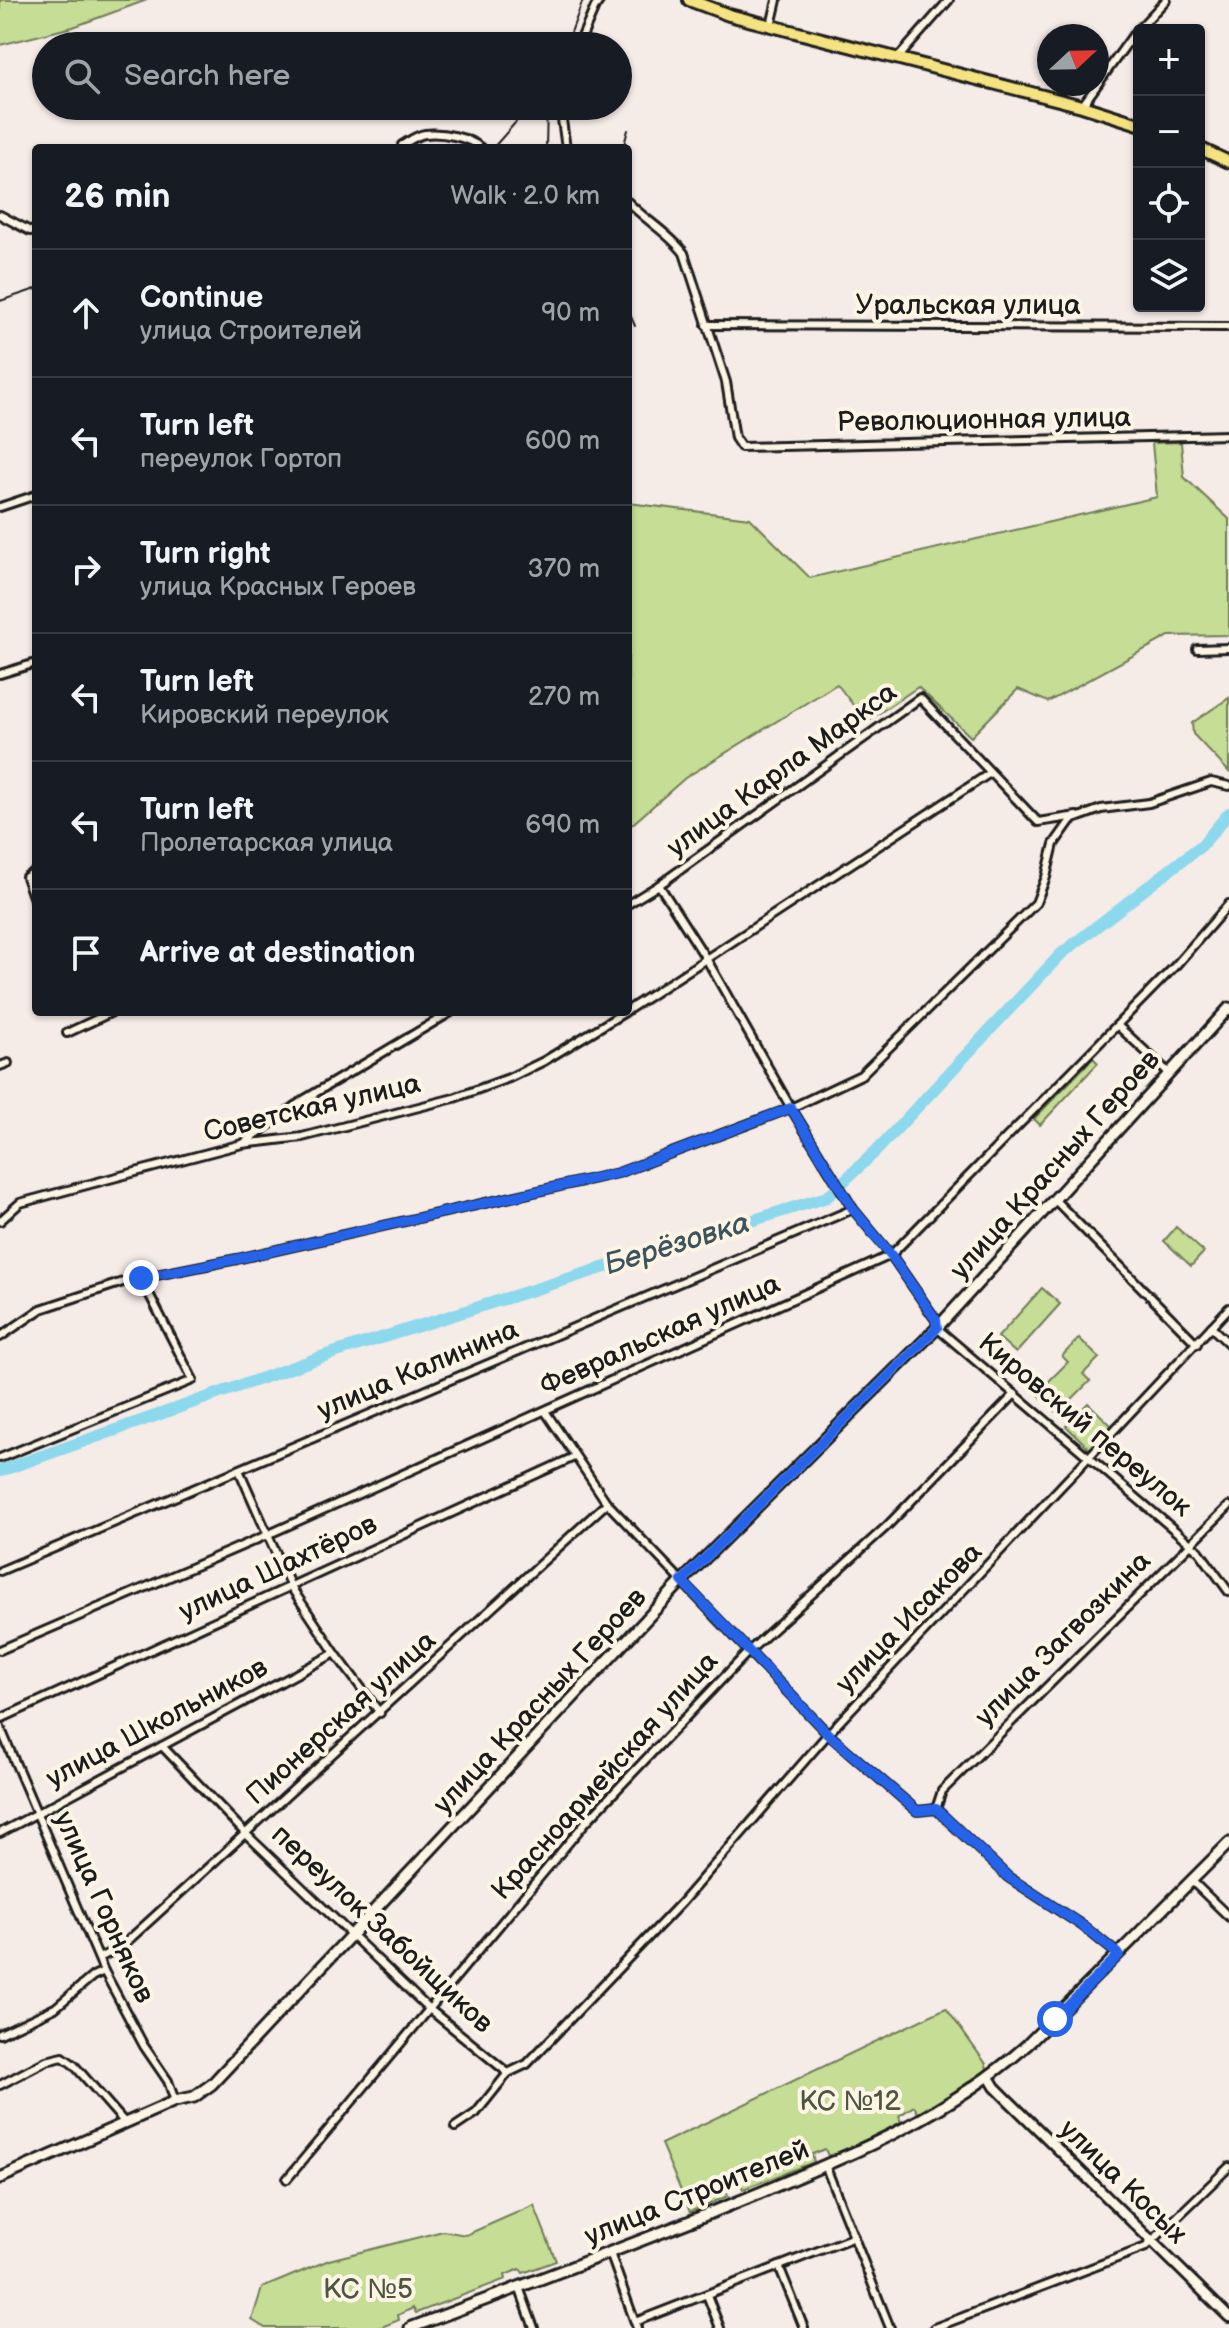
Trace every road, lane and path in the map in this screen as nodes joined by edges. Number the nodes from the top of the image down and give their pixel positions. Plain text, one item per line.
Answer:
1 (600, 0) edge
2 (689, 0) edge
3 (777, 0) edge
4 (949, 0) edge
5 (1166, 0) edge
6 (771, 26) junction
7 (584, 32) edge
8 (897, 59) junction
9 (1082, 106) junction
10 (562, 120) edge
11 (1133, 122) edge
12 (404, 144) edge
13 (476, 144) edge
14 (565, 144) edge
15 (1205, 151) edge
16 (1229, 162) edge
17 (632, 206) edge
18 (0, 215) edge
19 (32, 231) edge
20 (706, 325) junction
21 (1229, 327) edge
22 (1229, 435) edge
23 (32, 496) edge
24 (0, 507) edge
25 (1229, 648) edge
26 (1197, 649) dead end
27 (32, 664) edge
28 (0, 674) edge
29 (990, 773) junction
30 (1229, 786) edge
31 (1080, 815) junction
32 (32, 873) edge
33 (659, 885) junction
34 (32, 894) edge
35 (632, 902) edge
36 (1229, 904) edge
37 (707, 960) junction
38 (632, 1007) edge
39 (1229, 1008) edge
40 (103, 1016) edge
41 (444, 1016) edge
42 (618, 1016) edge
43 (1118, 1026) junction
44 (67, 1033) dead end
45 (8, 1063) dead end
46 (0, 1066) edge
47 (1168, 1072) junction
48 (791, 1108) junction
49 (242, 1144) junction
50 (1054, 1199) junction
51 (853, 1209) junction
52 (0, 1221) edge
53 (891, 1255) junction
54 (141, 1278) junction
55 (1229, 1308) edge
56 (1211, 1327) junction
57 (937, 1328) junction
58 (0, 1337) edge
59 (1197, 1344) junction
60 (1229, 1344) edge
61 (1015, 1394) junction
62 (545, 1411) junction
63 (574, 1457) junction
64 (0, 1458) edge
65 (1091, 1458) junction
66 (239, 1470) junction
67 (607, 1503) junction
68 (1229, 1506) edge
69 (267, 1535) junction
70 (1190, 1544) junction
71 (0, 1571) edge
72 (682, 1581) junction
73 (291, 1587) junction
74 (1229, 1592) edge
75 (0, 1650) edge
76 (748, 1652) junction
77 (335, 1653) junction
78 (380, 1713) junction
79 (0, 1719) edge
80 (0, 1727) edge
81 (828, 1734) junction
82 (162, 1746) junction
83 (936, 1809) junction
84 (37, 1812) junction
85 (0, 1833) edge
86 (246, 1834) junction
87 (1229, 1843) edge
88 (1192, 1881) junction
89 (1229, 1917) edge
90 (353, 1935) junction
91 (1119, 1955) junction
92 (99, 1958) junction
93 (104, 1971) junction
94 (428, 2008) junction
95 (0, 2034) edge
96 (508, 2073) junction
97 (989, 2077) junction
98 (0, 2085) edge
99 (175, 2101) junction
100 (125, 2123) junction
101 (455, 2127) dead end
102 (825, 2165) junction
103 (1229, 2167) edge
104 (0, 2178) edge
105 (287, 2179) dead end
106 (854, 2237) junction
107 (1152, 2242) junction
108 (610, 2253) junction
109 (779, 2266) junction
110 (519, 2287) junction
111 (707, 2295) junction
112 (1229, 2317) edge
113 (636, 2325) edge
114 (410, 2328) edge
115 (534, 2328) edge
116 (720, 2328) edge
117 (804, 2328) edge
118 (890, 2328) edge
119 (934, 2328) edge

1 - 7 street
2 - 6 main road
3 - 6 street
4 - 8 street
5 - 9 street
6 - 8 main road
8 - 9 main road
9 - 11 main road
10 - 14 street
12 - 13 street
15 - 16 main road
17 - 20 street
18 - 19 street
20 - 21 street, Уральская улица
20 - 22 street, Революционная улица
23 - 24 street
25 - 26 street
27 - 28 street
29 - 31 street
29 - 33 street, улица Карла Маркса
29 - 37 street, Советская улица
30 - 31 street
31 - 48 street
32 - 34 street
33 - 35 street, улица Карла Маркса
33 - 37 street, Кировский переулок
36 - 43 street, Февральская улица
37 - 38 street, Советская улица
37 - 48 street, Кировский переулок
39 - 47 main road, улица Красных Героев
40 - 44 street
41 - 49 street
42 - 49 street, Советская улица
43 - 47 street
43 - 53 street, Февральская улица
45 - 46 street
47 - 50 main road, улица Красных Героев
48 - 51 street, Кировский переулок
48 - 54 street
49 - 52 street, Советская улица
50 - 57 main road, улица Красных Героев
50 - 59 street
51 - 53 street, Кировский переулок
51 - 66 street, улица Калинина
53 - 57 street, Кировский переулок
53 - 62 street, Февральская улица
54 - 58 street
54 - 64 street
55 - 56 street, улица Исакова
56 - 59 street, улица Исакова
56 - 60 street
57 - 61 street, Кировский переулок
57 - 72 main road, улица Красных Героев
59 - 65 street, улица Исакова
61 - 65 street, Кировский переулок
61 - 76 street, Красноармейская улица
62 - 63 street
62 - 69 street, Февральская улица
63 - 67 street
63 - 73 street, улица Шахтёров
65 - 70 street, Кировский переулок
65 - 81 street, улица Исакова
66 - 69 street
66 - 71 street, улица Калинина
67 - 72 street
67 - 78 street, Пионерская улица
68 - 70 street, улица Загвозкина
69 - 73 street
69 - 75 street, Февральская улица
70 - 74 street, Кировский переулок
70 - 83 street, улица Загвозкина
72 - 76 street
72 - 90 main road, улица Красных Героев
73 - 77 street
73 - 79 street, улица Шахтёров
76 - 81 street
76 - 94 street, Красноармейская улица
77 - 78 street
77 - 82 street, улица Школьников
78 - 86 street, Пионерская улица
80 - 84 street, улица Горняков
81 - 83 street
81 - 96 street, улица Исакова
82 - 84 street, улица Школьников
82 - 86 street, переулок Забойщиков
83 - 91 street
84 - 85 street, улица Школьников
84 - 92 street, улица Горняков
86 - 90 street, переулок Забойщиков
86 - 92 street, Пионерская улица
87 - 88 main road, улица Строителей
88 - 89 street
88 - 91 main road, улица Строителей
90 - 94 street, переулок Забойщиков
90 - 99 main road, улица Красных Героев
91 - 97 main road, улица Строителей
92 - 93 street, улица Горняков
93 - 95 street
93 - 99 street, улица Горняков
94 - 96 street, переулок Забойщиков
94 - 105 street, Красноармейская улица
96 - 101 street, улица Исакова
97 - 102 main road, улица Строителей
97 - 107 street, улица Косых
98 - 100 street
99 - 100 main road, улица Красных Героев
100 - 104 main road, улица Красных Героев
102 - 106 street
102 - 108 main road, улица Строителей
103 - 107 street
106 - 109 street
106 - 118 street
107 - 112 street, улица Косых
107 - 119 street
108 - 110 main road, улица Строителей
108 - 113 street
109 - 111 street
109 - 117 street
110 - 114 main road, улица Строителей
110 - 115 street
111 - 113 street
111 - 116 street

